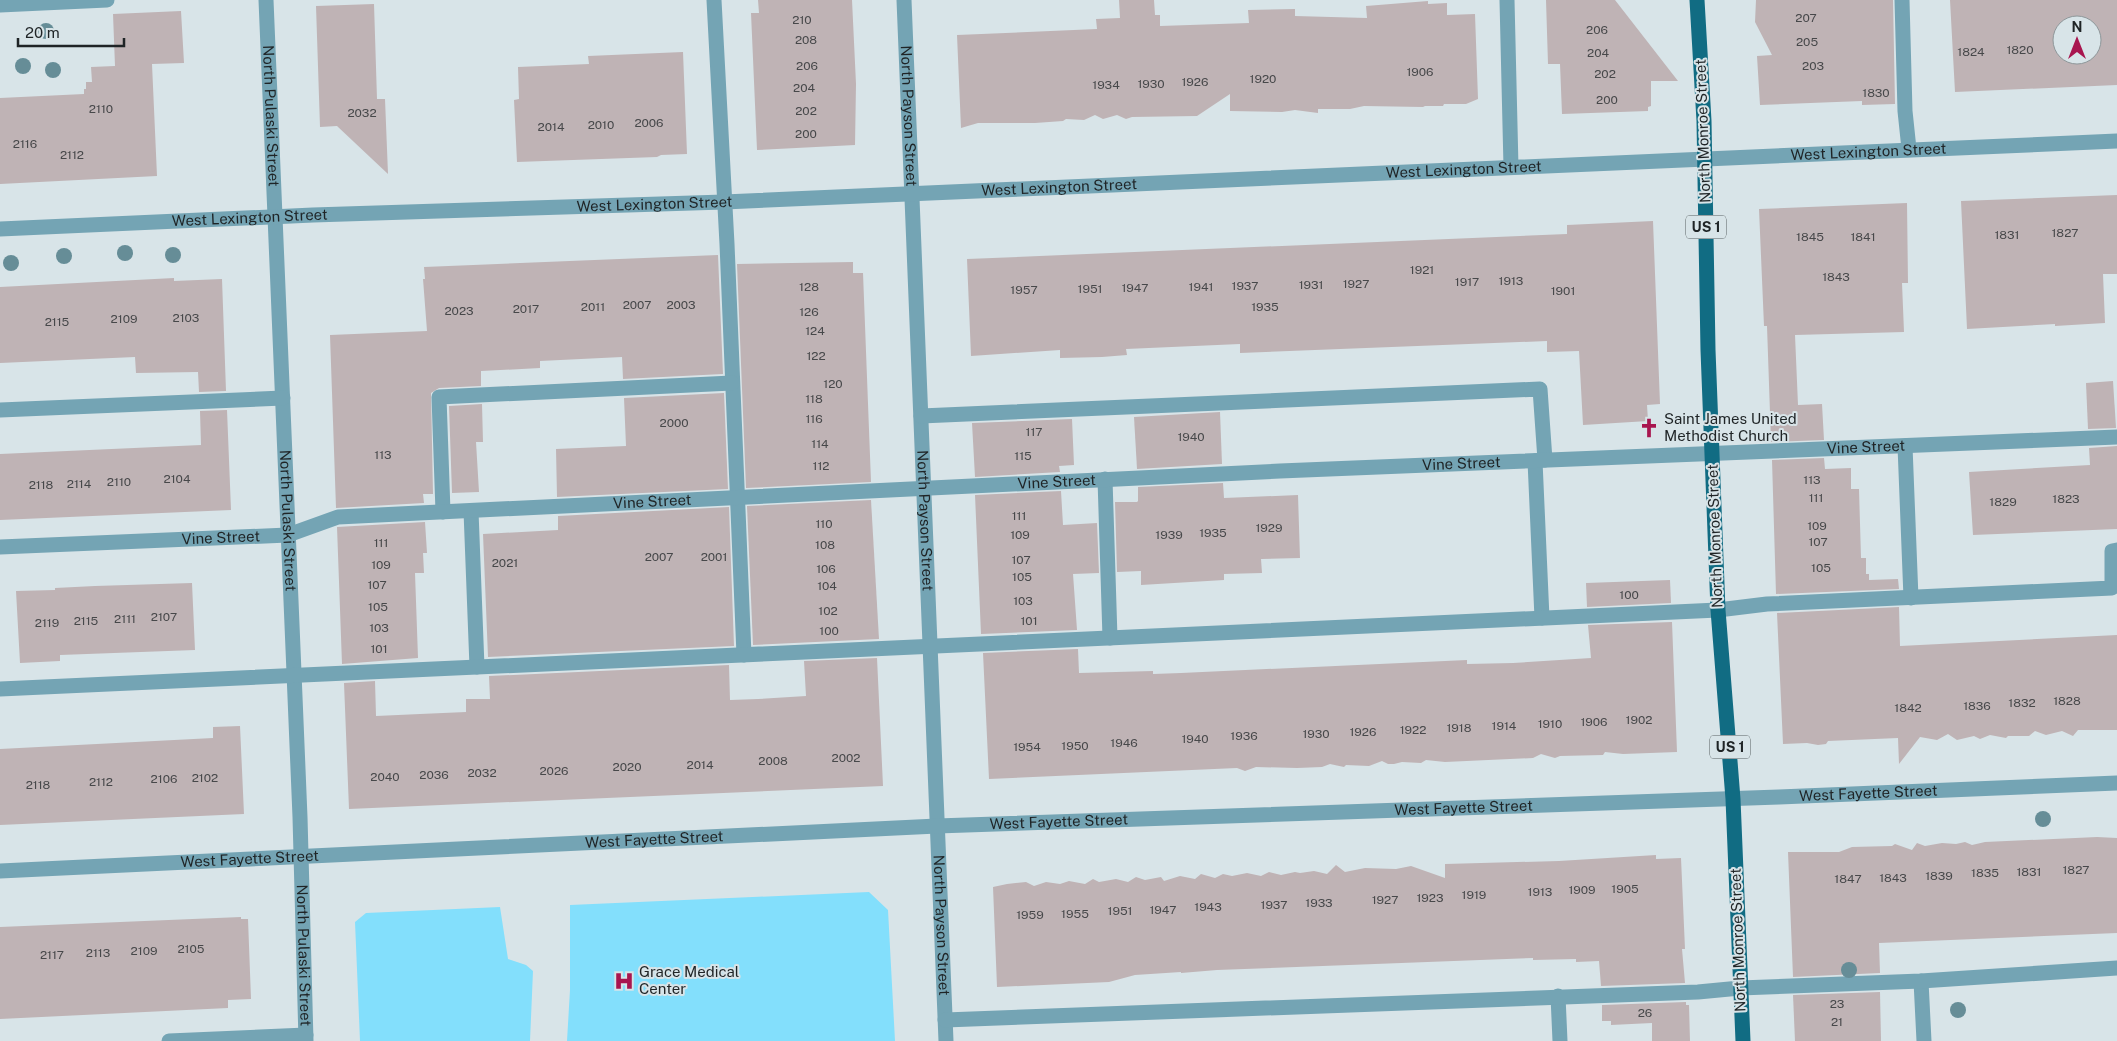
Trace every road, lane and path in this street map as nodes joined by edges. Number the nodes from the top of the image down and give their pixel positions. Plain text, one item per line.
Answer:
1 (107, 0) edge
2 (266, 0) edge
3 (714, 0) edge
4 (904, 0) edge
5 (1506, 0) edge
6 (1697, 0) edge
7 (1902, 0) edge
8 (0, 5) edge
9 (2117, 141) edge
10 (1909, 149) junction
11 (1704, 159) junction
12 (1511, 167) junction
13 (911, 193) junction
14 (724, 202) junction
15 (275, 216) junction
16 (0, 229) edge
17 (732, 383) junction
18 (282, 398) junction
19 (0, 410) edge
20 (921, 416) junction
21 (2117, 437) edge
22 (1905, 446) junction
23 (1712, 454) junction
24 (1540, 460) junction
25 (1105, 479) junction
26 (924, 488) junction
27 (737, 497) junction
28 (472, 511) junction
29 (443, 512) junction
30 (288, 535) junction
31 (0, 547) edge
32 (2117, 550) edge
33 (1911, 598) junction
34 (1718, 610) junction
35 (1542, 618) junction
36 (1110, 638) junction
37 (930, 647) junction
38 (744, 655) junction
39 (477, 667) junction
40 (294, 676) junction
41 (0, 690) edge
42 (2117, 783) edge
43 (1733, 798) junction
44 (937, 826) junction
45 (301, 856) junction
46 (0, 871) edge
47 (2117, 968) edge
48 (1921, 981) junction
49 (1740, 988) junction
50 (1558, 996) junction
51 (945, 1020) junction
52 (306, 1038) edge
53 (168, 1041) edge
54 (946, 1041) edge
55 (1560, 1041) edge
56 (1743, 1041) edge
57 (1924, 1041) edge

1 - 8 street
2 - 15 street, North Pulaski Street
3 - 14 street
4 - 13 street, North Payson Street
5 - 12 street
6 - 11 main road, North Monroe Street / US 1
7 - 10 street
9 - 10 street, West Lexington Street
10 - 11 street, West Lexington Street
11 - 12 street, West Lexington Street
11 - 23 main road, North Monroe Street / US 1
12 - 13 street, West Lexington Street
13 - 14 street, West Lexington Street
13 - 20 street, North Payson Street
14 - 15 street, West Lexington Street
14 - 17 street
15 - 16 street, West Lexington Street
15 - 18 street, North Pulaski Street
17 - 27 street
17 - 29 street
18 - 19 street
18 - 30 street, North Pulaski Street
20 - 24 street
20 - 26 street, North Payson Street
21 - 22 street, Vine Street
22 - 23 street, Vine Street
22 - 33 street
23 - 24 street, Vine Street
23 - 34 main road, North Monroe Street / US 1
24 - 25 street, Vine Street
24 - 35 street
25 - 26 street, Vine Street
25 - 36 street
26 - 27 street, Vine Street
26 - 37 street, North Payson Street
27 - 28 street, Vine Street
27 - 38 street
28 - 29 street, Vine Street
28 - 39 street
29 - 30 street, Vine Street
30 - 31 street, Vine Street
30 - 40 street, North Pulaski Street
32 - 33 street
33 - 34 street
34 - 35 street
34 - 43 main road, North Monroe Street / US 1
35 - 36 street
36 - 37 street
37 - 38 street
37 - 44 street, North Payson Street
38 - 39 street
39 - 40 street
40 - 41 street
40 - 45 street, North Pulaski Street
42 - 43 street, West Fayette Street
43 - 44 street, West Fayette Street
43 - 49 main road, North Monroe Street / US 1
44 - 45 street, West Fayette Street
44 - 51 street, North Payson Street
45 - 46 street, West Fayette Street
45 - 52 street, North Pulaski Street
47 - 48 street
48 - 49 street
48 - 57 street
49 - 50 street
49 - 56 main road, North Monroe Street / US 1
50 - 51 street
50 - 55 street
51 - 54 street, North Payson Street
52 - 53 street

